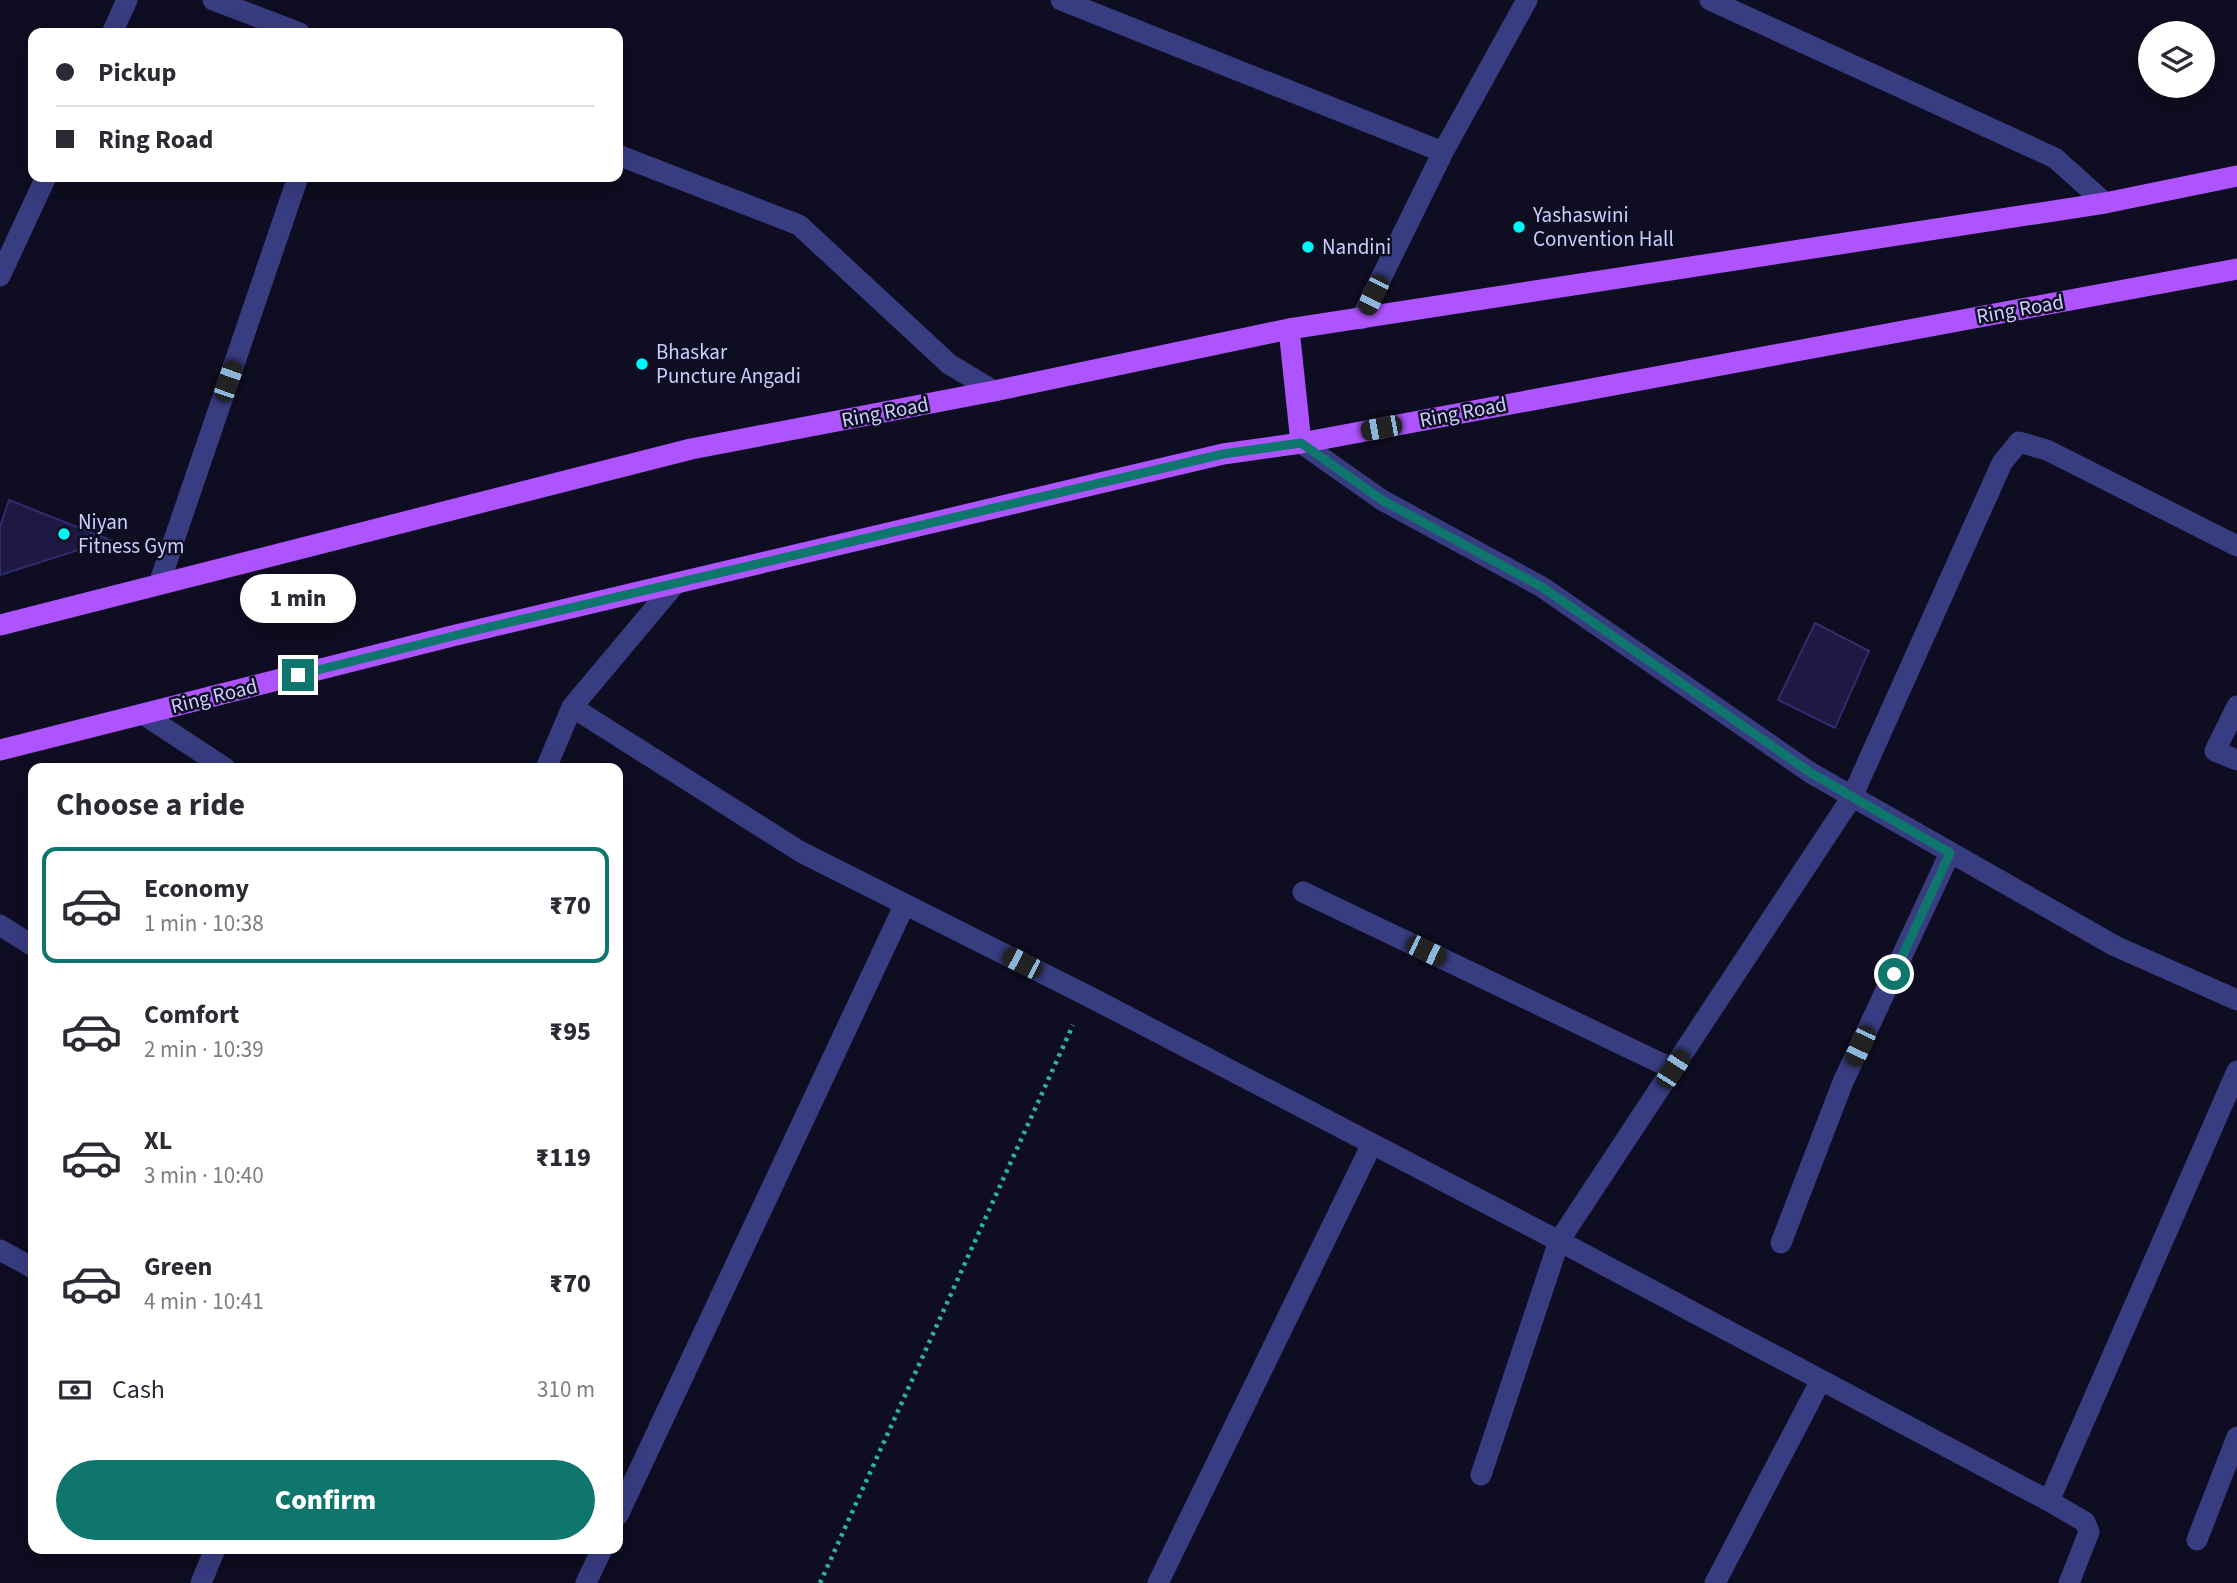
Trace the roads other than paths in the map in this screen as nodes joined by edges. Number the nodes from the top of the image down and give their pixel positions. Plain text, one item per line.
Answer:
1 (127, 0) edge
2 (213, 0) edge
3 (1061, 0) edge
4 (1527, 0) edge
5 (1710, 0) edge
6 (114, 28) edge
7 (287, 28) edge
8 (1443, 152) junction
9 (623, 157) edge
10 (2237, 176) edge
11 (44, 182) edge
12 (296, 182) edge
13 (2105, 203) junction
14 (2237, 269) edge
15 (0, 276) edge
16 (1361, 319) junction
17 (1289, 329) junction
18 (994, 391) junction
19 (1301, 443) junction
20 (2237, 546) edge
21 (676, 583) junction
22 (159, 584) junction
23 (0, 625) edge
24 (2237, 706) edge
25 (572, 707) junction
26 (144, 714) junction
27 (0, 750) edge
28 (2237, 760) edge
29 (218, 763) edge
30 (549, 763) edge
31 (1852, 797) junction
32 (1950, 853) junction
33 (1303, 892) dead end
34 (905, 904) junction
35 (0, 925) edge
36 (28, 943) edge
37 (2237, 1000) edge
38 (1673, 1069) junction
39 (2237, 1071) edge
40 (1372, 1144) junction
41 (1559, 1241) junction
42 (1782, 1243) dead end
43 (0, 1250) edge
44 (28, 1265) edge
45 (1821, 1380) junction
46 (2237, 1437) edge
47 (1481, 1475) dead end
48 (2049, 1501) junction
49 (623, 1504) edge
50 (2197, 1540) dead end
51 (213, 1554) edge
52 (600, 1554) edge
53 (201, 1583) edge
54 (586, 1583) edge
55 (1158, 1583) edge
56 (1715, 1583) edge
57 (2069, 1583) edge

1 - 6 street
2 - 7 street
3 - 8 street
4 - 8 street
5 - 13 street
8 - 16 street
9 - 18 street
10 - 13 main road, Ring Road
11 - 15 street
12 - 22 street
13 - 16 main road, Ring Road
14 - 19 main road, Ring Road
16 - 17 main road, Ring Road
17 - 18 main road, Ring Road
17 - 19 main road
18 - 22 main road, Ring Road
19 - 21 main road, Ring Road
19 - 31 street
20 - 31 street
21 - 25 street
21 - 26 main road, Ring Road
22 - 23 main road, Ring Road
24 - 28 street
25 - 30 street
25 - 34 street
26 - 27 main road, Ring Road
26 - 29 street
31 - 32 street
31 - 38 street
32 - 37 street
32 - 42 street
33 - 38 street
34 - 40 street
34 - 49 street
35 - 36 street
38 - 41 street
39 - 48 street
40 - 41 street
40 - 55 street
41 - 45 street
41 - 47 street
43 - 44 street
45 - 48 street
45 - 56 street
46 - 50 street
48 - 57 street
51 - 53 street
52 - 54 street

